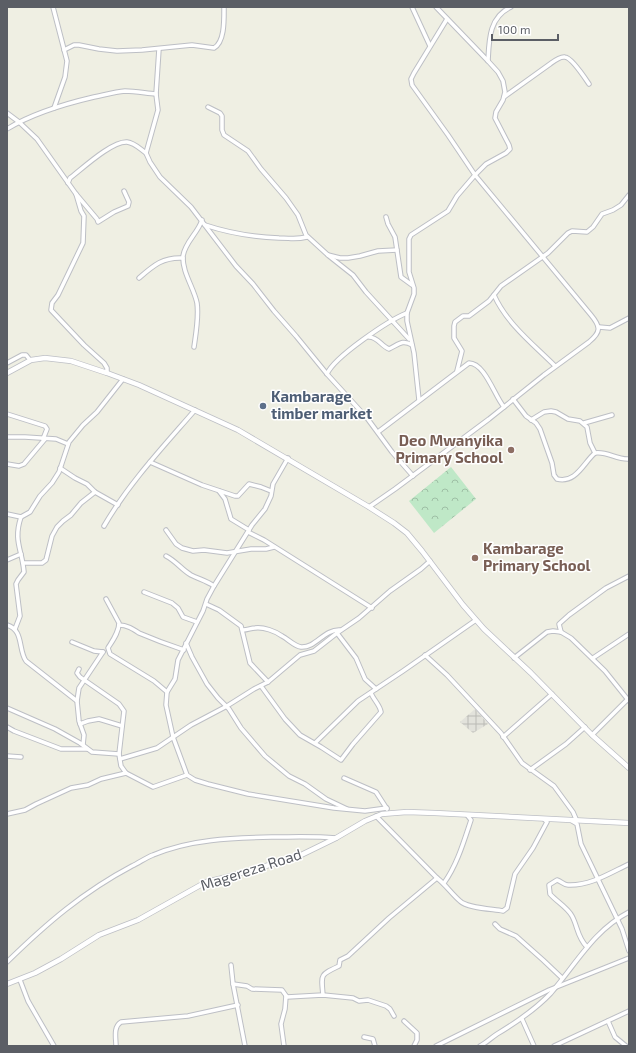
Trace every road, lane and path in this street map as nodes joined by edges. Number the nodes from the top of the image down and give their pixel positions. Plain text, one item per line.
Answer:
1 (53, 7) edge
2 (224, 7) edge
3 (412, 7) edge
4 (436, 7) edge
5 (511, 7) edge
6 (447, 19) junction
7 (430, 46) junction
8 (159, 49) junction
9 (64, 50) junction
10 (488, 61) junction
11 (589, 84) dead end
12 (156, 94) junction
13 (503, 98) junction
14 (208, 107) dead end
15 (54, 108) junction
16 (7, 113) edge
17 (19, 122) junction
18 (7, 129) edge
19 (146, 154) junction
20 (475, 175) junction
21 (68, 183) junction
22 (124, 192) dead end
23 (76, 194) junction
24 (629, 195) edge
25 (386, 217) dead end
26 (202, 220) junction
27 (205, 225) junction
28 (307, 237) junction
29 (397, 250) junction
30 (328, 255) junction
31 (543, 256) junction
32 (183, 258) junction
33 (139, 278) dead end
34 (413, 285) junction
35 (494, 295) junction
36 (407, 314) junction
37 (629, 318) edge
38 (392, 320) junction
39 (599, 327) junction
40 (369, 337) junction
41 (412, 343) junction
42 (194, 347) dead end
43 (30, 360) junction
44 (7, 363) edge
45 (555, 366) junction
46 (457, 371) junction
47 (9, 372) edge
48 (107, 373) junction
49 (327, 374) junction
50 (123, 379) junction
51 (513, 399) junction
52 (418, 400) junction
53 (504, 407) junction
54 (195, 410) junction
55 (7, 414) edge
56 (612, 415) dead end
57 (531, 420) junction
58 (584, 423) junction
59 (378, 432) junction
60 (7, 437) edge
61 (44, 439) junction
62 (68, 444) junction
63 (595, 452) junction
64 (288, 458) junction
65 (629, 458) edge
66 (150, 462) junction
67 (7, 464) edge
68 (60, 468) junction
69 (413, 476) junction
70 (219, 491) junction
71 (271, 491) junction
72 (95, 492) junction
73 (118, 504) junction
74 (369, 507) junction
75 (7, 514) edge
76 (22, 517) junction
77 (104, 526) dead end
78 (166, 530) dead end
79 (248, 531) junction
80 (274, 547) junction
81 (234, 552) junction
82 (21, 554) junction
83 (166, 556) dead end
84 (7, 560) edge
85 (430, 561) junction
86 (23, 563) junction
87 (629, 576) edge
88 (214, 586) junction
89 (144, 592) dead end
90 (106, 599) dead end
91 (206, 604) junction
92 (372, 608) junction
93 (476, 620) junction
94 (197, 622) junction
95 (7, 625) edge
96 (119, 625) junction
97 (15, 629) junction
98 (243, 630) junction
99 (341, 630) junction
100 (561, 632) junction
101 (337, 633) junction
102 (629, 635) edge
103 (72, 642) dead end
104 (186, 644) junction
105 (184, 650) junction
106 (108, 651) junction
107 (103, 652) junction
108 (425, 655) junction
109 (514, 658) junction
110 (592, 658) junction
111 (78, 669) dead end
112 (84, 680) junction
113 (268, 682) junction
114 (261, 686) junction
115 (376, 689) junction
116 (167, 692) junction
117 (371, 693) junction
118 (552, 694) junction
119 (77, 700) junction
120 (628, 700) edge
121 (227, 706) junction
122 (7, 708) edge
123 (80, 724) junction
124 (122, 726) junction
125 (7, 727) edge
126 (585, 727) junction
127 (592, 734) junction
128 (173, 737) junction
129 (503, 737) junction
130 (315, 743) junction
131 (83, 745) junction
132 (87, 749) junction
133 (7, 756) edge
134 (119, 756) junction
135 (21, 757) dead end
136 (629, 768) edge
137 (530, 770) junction
138 (126, 773) junction
139 (187, 775) junction
140 (344, 778) dead end
141 (387, 808) junction
142 (349, 810) junction
143 (389, 813) junction
144 (7, 814) edge
145 (467, 815) junction
146 (376, 816) junction
147 (544, 819) junction
148 (572, 821) junction
149 (629, 823) edge
150 (336, 838) junction
151 (629, 864) edge
152 (437, 878) junction
153 (599, 880) junction
154 (444, 883) junction
155 (629, 912) edge
156 (617, 918) junction
157 (495, 924) dead end
158 (586, 947) junction
159 (629, 951) edge
160 (629, 958) edge
161 (7, 962) edge
162 (231, 965) dead end
163 (562, 978) junction
164 (20, 980) junction
165 (7, 984) edge
166 (233, 984) junction
167 (554, 988) junction
168 (323, 995) junction
169 (286, 996) junction
170 (238, 1005) junction
171 (629, 1011) edge
172 (394, 1016) dead end
173 (522, 1019) junction
174 (404, 1020) dead end
175 (608, 1021) junction
176 (364, 1037) dead end
177 (54, 1046) edge
178 (116, 1046) edge
179 (245, 1046) edge
180 (284, 1046) edge
181 (375, 1046) edge
182 (414, 1046) edge
183 (436, 1046) edge
184 (480, 1046) edge
185 (534, 1046) edge
186 (554, 1046) edge
187 (626, 1046) edge

1 - 9 street
2 - 8 street
3 - 7 street
4 - 6 street
5 - 10 street
6 - 7 street
6 - 10 street
7 - 20 street
8 - 9 street
8 - 12 street
9 - 15 street
10 - 13 street
11 - 13 street
12 - 15 street
12 - 19 street
13 - 20 street
14 - 28 street
15 - 17 street
16 - 17 street
17 - 18 street
17 - 21 street
19 - 21 street
19 - 26 street
20 - 31 street
20 - 34 street
21 - 23 street
22 - 23 street
23 - 48 street
24 - 31 street
25 - 29 street
26 - 27 street
26 - 32 street
27 - 28 street
27 - 49 street
28 - 30 street
29 - 30 street
29 - 34 street
30 - 38 street
31 - 35 street
31 - 39 street
32 - 33 street
32 - 42 street
34 - 36 street
35 - 45 street
35 - 46 street
36 - 38 street
36 - 41 street
37 - 39 street
38 - 40 street
38 - 41 street
39 - 45 street
40 - 41 street
40 - 49 street
41 - 52 street
43 - 44 street
43 - 47 street
43 - 48 street
44 - 47 street
45 - 51 street
46 - 52 street
46 - 53 street
48 - 50 street
49 - 59 street
50 - 54 street
50 - 62 street
51 - 53 street
51 - 57 street
52 - 59 street
53 - 69 street
54 - 64 street
54 - 66 street
55 - 61 street
56 - 58 street
57 - 58 street
57 - 63 street
58 - 63 street
59 - 69 street
60 - 61 street
61 - 62 street
61 - 67 street
62 - 68 street
63 - 65 street
64 - 71 street
64 - 74 street
66 - 70 street
66 - 73 street
68 - 72 street
68 - 76 street
69 - 74 street
70 - 71 street
70 - 79 street
71 - 79 street
72 - 73 street
72 - 86 street
73 - 77 street
74 - 85 street
75 - 76 street
76 - 82 street
78 - 81 street
79 - 80 street
79 - 81 street
80 - 81 street
80 - 92 street
81 - 88 street
82 - 84 street
82 - 86 street
83 - 88 street
85 - 92 street
85 - 93 street
86 - 97 street
87 - 100 street
88 - 91 street
89 - 94 street
90 - 96 street
91 - 94 street
91 - 98 street
92 - 99 street
93 - 108 street
93 - 109 street
94 - 104 street
95 - 97 street
96 - 105 street
96 - 106 street
97 - 119 street
98 - 99 street
98 - 113 street
99 - 101 street
100 - 109 street
100 - 110 street
101 - 113 street
101 - 115 street
102 - 110 street
103 - 107 street
104 - 105 street
104 - 121 street
105 - 116 street
106 - 107 street
106 - 116 street
107 - 112 street
108 - 115 street
108 - 129 street
109 - 118 street
110 - 120 street
111 - 112 street
112 - 119 street
112 - 124 street
113 - 114 street
114 - 121 street
114 - 130 street
115 - 117 street
116 - 128 street
117 - 130 street
117 - 130 street
118 - 126 street
118 - 129 street
119 - 123 street
120 - 127 street
121 - 128 street
121 - 142 street
122 - 131 street
123 - 124 street
123 - 131 street
124 - 134 street
125 - 132 street
126 - 127 street
126 - 137 street
127 - 136 street
128 - 134 street
128 - 139 street
129 - 137 street
131 - 132 street
132 - 134 street
133 - 135 street
134 - 138 street
137 - 148 street
138 - 139 street
138 - 144 street
139 - 142 street
140 - 141 street
141 - 142 street
141 - 143 street
143 - 145 street, Magereza Road
143 - 146 street, Magereza Road
145 - 147 street, Magereza Road
145 - 154 street
146 - 150 street, Magereza Road
146 - 152 street
147 - 148 street, Magereza Road
147 - 154 street
148 - 149 street, Magereza Road
148 - 153 street
150 - 161 street
150 - 164 street, Magereza Road
151 - 153 street
152 - 154 street
152 - 168 street
153 - 156 street
153 - 158 street
155 - 156 street
156 - 158 street
156 - 159 street
157 - 163 street
158 - 163 street
160 - 167 street
162 - 166 street
163 - 167 street
164 - 165 street, Magereza Road
164 - 177 street
166 - 169 street
166 - 170 street
167 - 173 street
167 - 183 street
168 - 169 street
168 - 172 street
169 - 180 street
170 - 178 street
170 - 179 street
171 - 175 street
173 - 184 street
173 - 185 street
174 - 182 street
175 - 186 street
175 - 187 street
176 - 181 street

